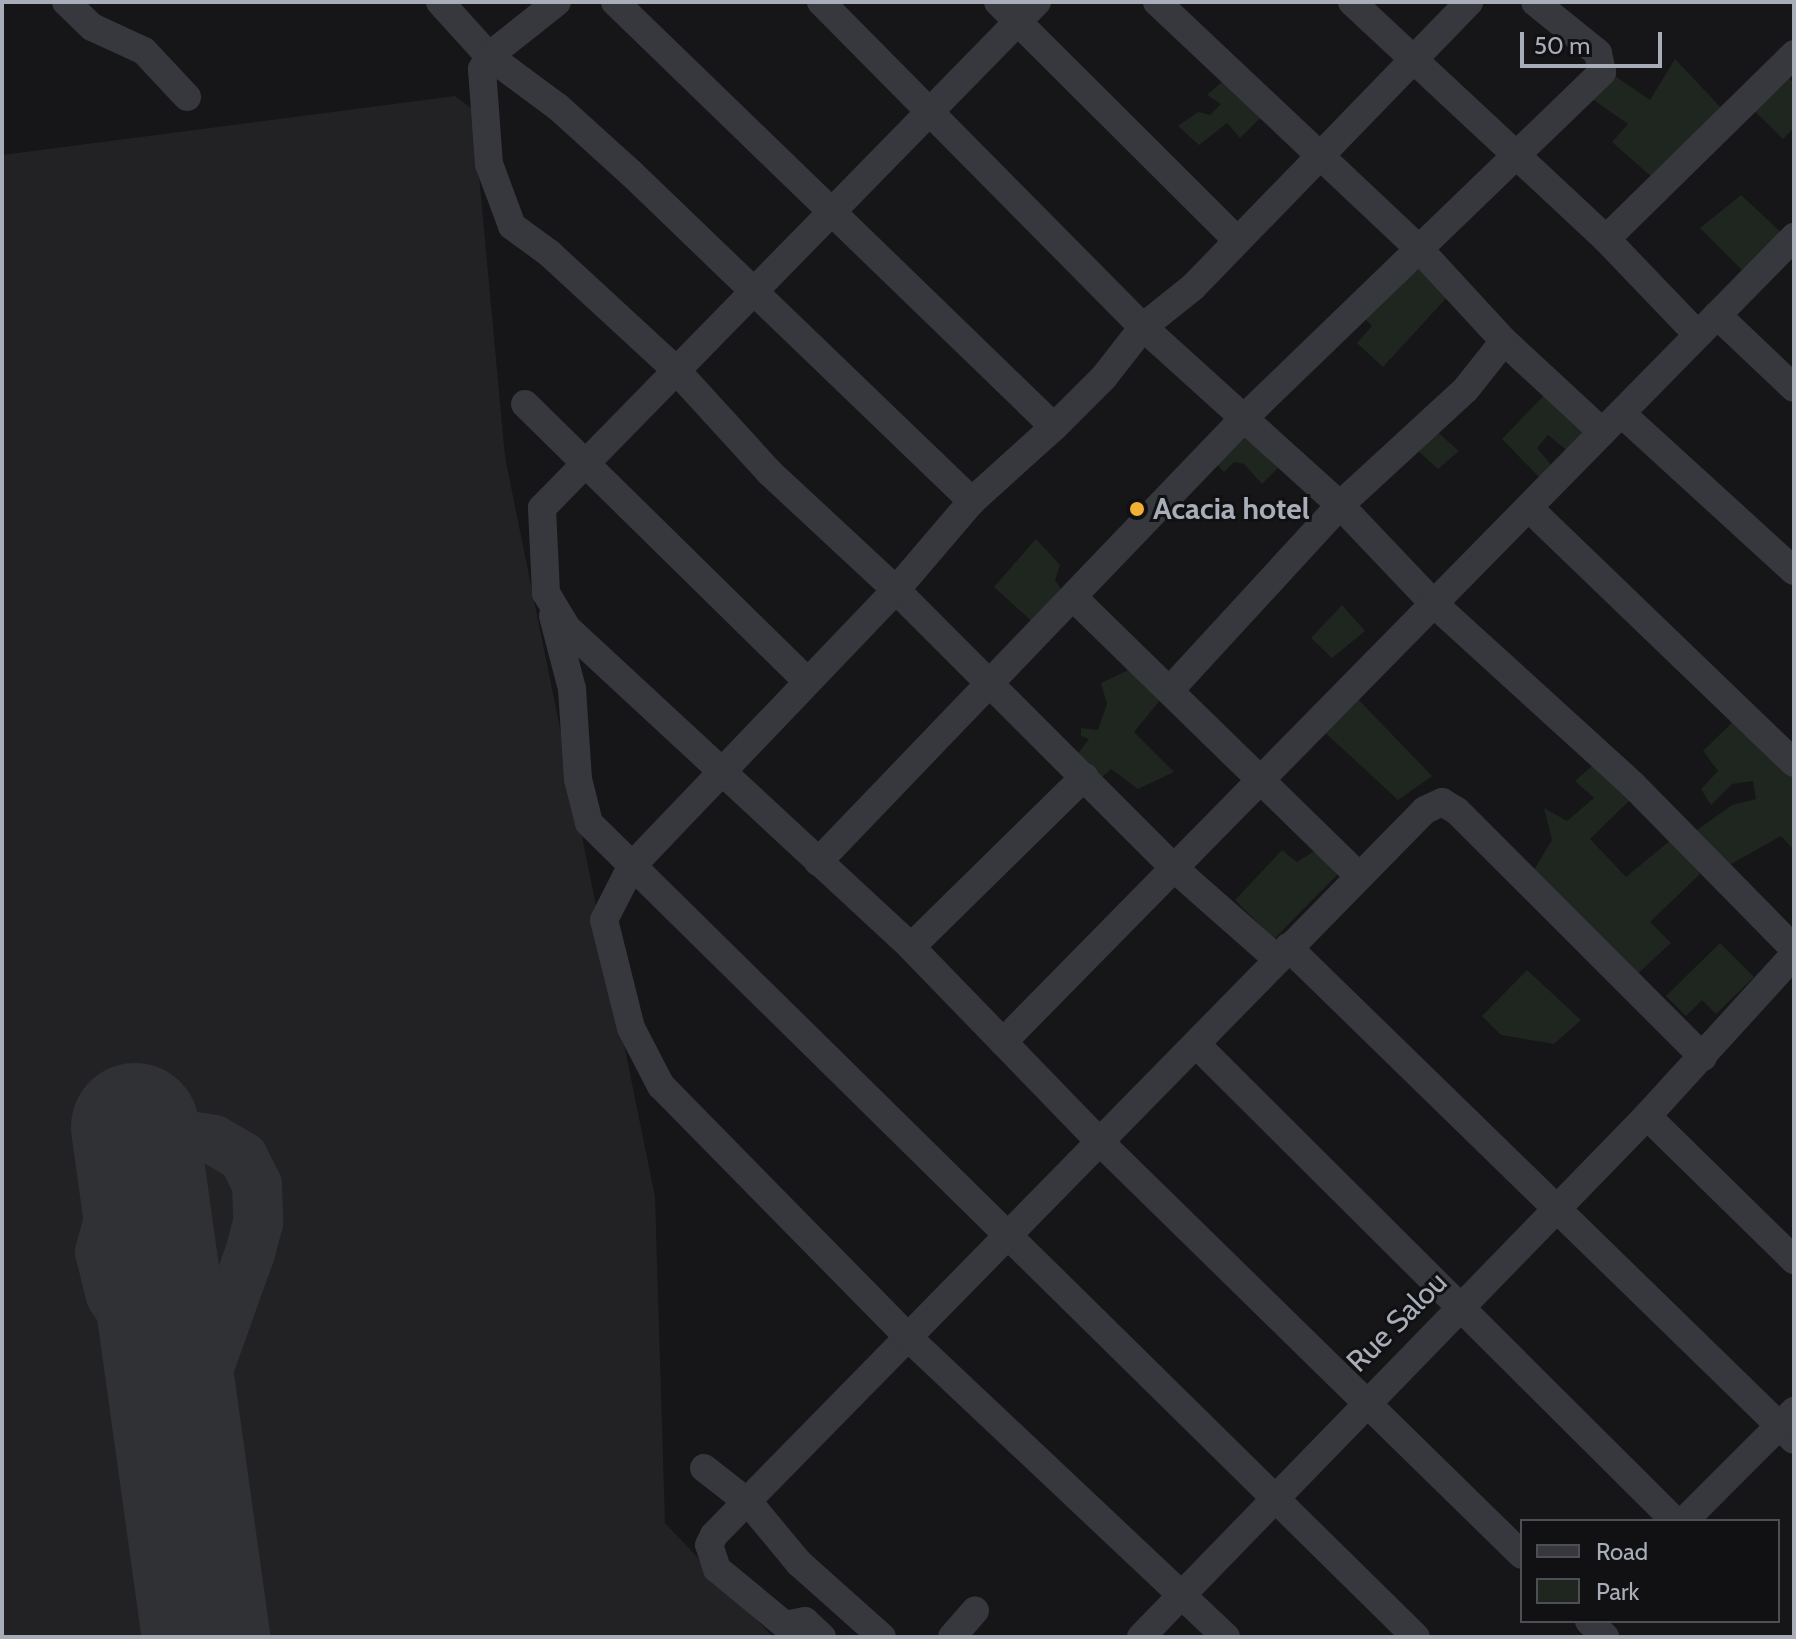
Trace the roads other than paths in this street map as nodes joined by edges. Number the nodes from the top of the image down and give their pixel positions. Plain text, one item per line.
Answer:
1 (66, 2) edge
2 (440, 2) edge
3 (557, 2) edge
4 (615, 2) edge
5 (821, 2) edge
6 (998, 2) edge
7 (1157, 2) edge
8 (1352, 2) edge
9 (1469, 2) edge
10 (1535, 2) edge
11 (1027, 12) edge
12 (1794, 54) edge
13 (489, 56) junction
14 (1412, 61) junction
15 (187, 97) dead end
16 (929, 114) junction
17 (1318, 155) junction
18 (1514, 157) junction
19 (835, 212) junction
20 (1794, 237) edge
21 (1236, 239) junction
22 (1606, 239) junction
23 (1420, 250) junction
24 (753, 290) junction
25 (1707, 324) junction
26 (1143, 327) junction
27 (1504, 341) junction
28 (676, 370) junction
29 (1794, 388) edge
30 (525, 404) dead end
31 (1244, 418) junction
32 (1610, 422) junction
33 (1054, 427) junction
34 (585, 460) junction
35 (972, 501) junction
36 (1340, 505) junction
37 (1530, 509) junction
38 (1794, 571) edge
39 (896, 590) junction
40 (546, 593) junction
41 (1074, 598) junction
42 (1432, 602) junction
43 (807, 681) junction
44 (991, 686) junction
45 (1170, 690) junction
46 (1794, 763) edge
47 (719, 773) junction
48 (1084, 777) junction
49 (1263, 777) junction
50 (818, 862) junction
51 (631, 867) junction
52 (1175, 869) junction
53 (1358, 875) junction
54 (911, 947) junction
55 (1794, 952) edge
56 (1282, 953) junction
57 (1003, 1042) junction
58 (1198, 1046) junction
59 (1703, 1057) junction
60 (1647, 1116) junction
61 (1098, 1140) junction
62 (1557, 1207) junction
63 (1004, 1237) junction
64 (1794, 1260) edge
65 (1461, 1306) junction
66 (908, 1337) junction
67 (1367, 1400) junction
68 (1789, 1426) edge
69 (704, 1468) dead end
70 (1275, 1498) junction
71 (750, 1504) junction
72 (1673, 1519) edge
73 (1686, 1519) edge
74 (1520, 1553) edge
75 (1184, 1595) junction
76 (975, 1611) dead end
77 (822, 1637) edge
78 (882, 1637) edge
79 (952, 1637) edge
80 (1141, 1637) edge
81 (1226, 1637) edge
82 (1416, 1637) edge

1 - 15 street
2 - 13 street
3 - 13 street
4 - 19 street
5 - 16 street
6 - 11 street
7 - 17 street
8 - 14 street
9 - 14 street
10 - 18 street
11 - 16 street
11 - 21 street
12 - 22 street
13 - 24 street
13 - 28 street
14 - 17 street
14 - 18 street
16 - 19 street
16 - 26 street
17 - 21 street
17 - 23 street
18 - 22 street
18 - 23 street
19 - 24 street
19 - 33 street
20 - 25 street
21 - 26 street
22 - 25 street
23 - 27 street
23 - 31 street
24 - 28 street
24 - 35 street
25 - 29 street
25 - 32 street
26 - 31 street
26 - 33 street
27 - 32 street
27 - 36 street
28 - 34 street
28 - 39 street
30 - 34 street
31 - 36 street
31 - 41 street
32 - 37 street
32 - 38 street
33 - 35 street
34 - 40 street
34 - 43 street
35 - 39 street
36 - 42 street
36 - 45 street
37 - 42 street
37 - 46 street
39 - 43 street
39 - 44 street
40 - 47 street
40 - 51 street
41 - 44 street
41 - 45 street
42 - 49 street
42 - 55 street
43 - 47 street
44 - 48 street
44 - 50 street
45 - 49 street
47 - 50 street
47 - 51 street
48 - 52 street
48 - 54 street
49 - 52 street
49 - 53 street
50 - 54 street
51 - 63 street
51 - 66 street
52 - 56 street
52 - 57 street
53 - 56 street
53 - 59 street
54 - 57 street
55 - 59 street, Rue Salou
56 - 58 street
56 - 62 street
57 - 61 street
58 - 61 street
58 - 65 street
59 - 60 street, Rue Salou
60 - 62 street, Rue Salou
60 - 64 street
61 - 63 street
61 - 67 street
62 - 65 street, Rue Salou
62 - 68 street
63 - 66 street
63 - 70 street
65 - 67 street, Rue Salou
65 - 72 street
66 - 71 street
66 - 75 street
67 - 70 street, Rue Salou
67 - 74 street
68 - 73 street
69 - 71 street
70 - 75 street, Rue Salou
70 - 82 street
71 - 77 street
71 - 78 street
75 - 80 street, Rue Salou
75 - 81 street
76 - 79 street

